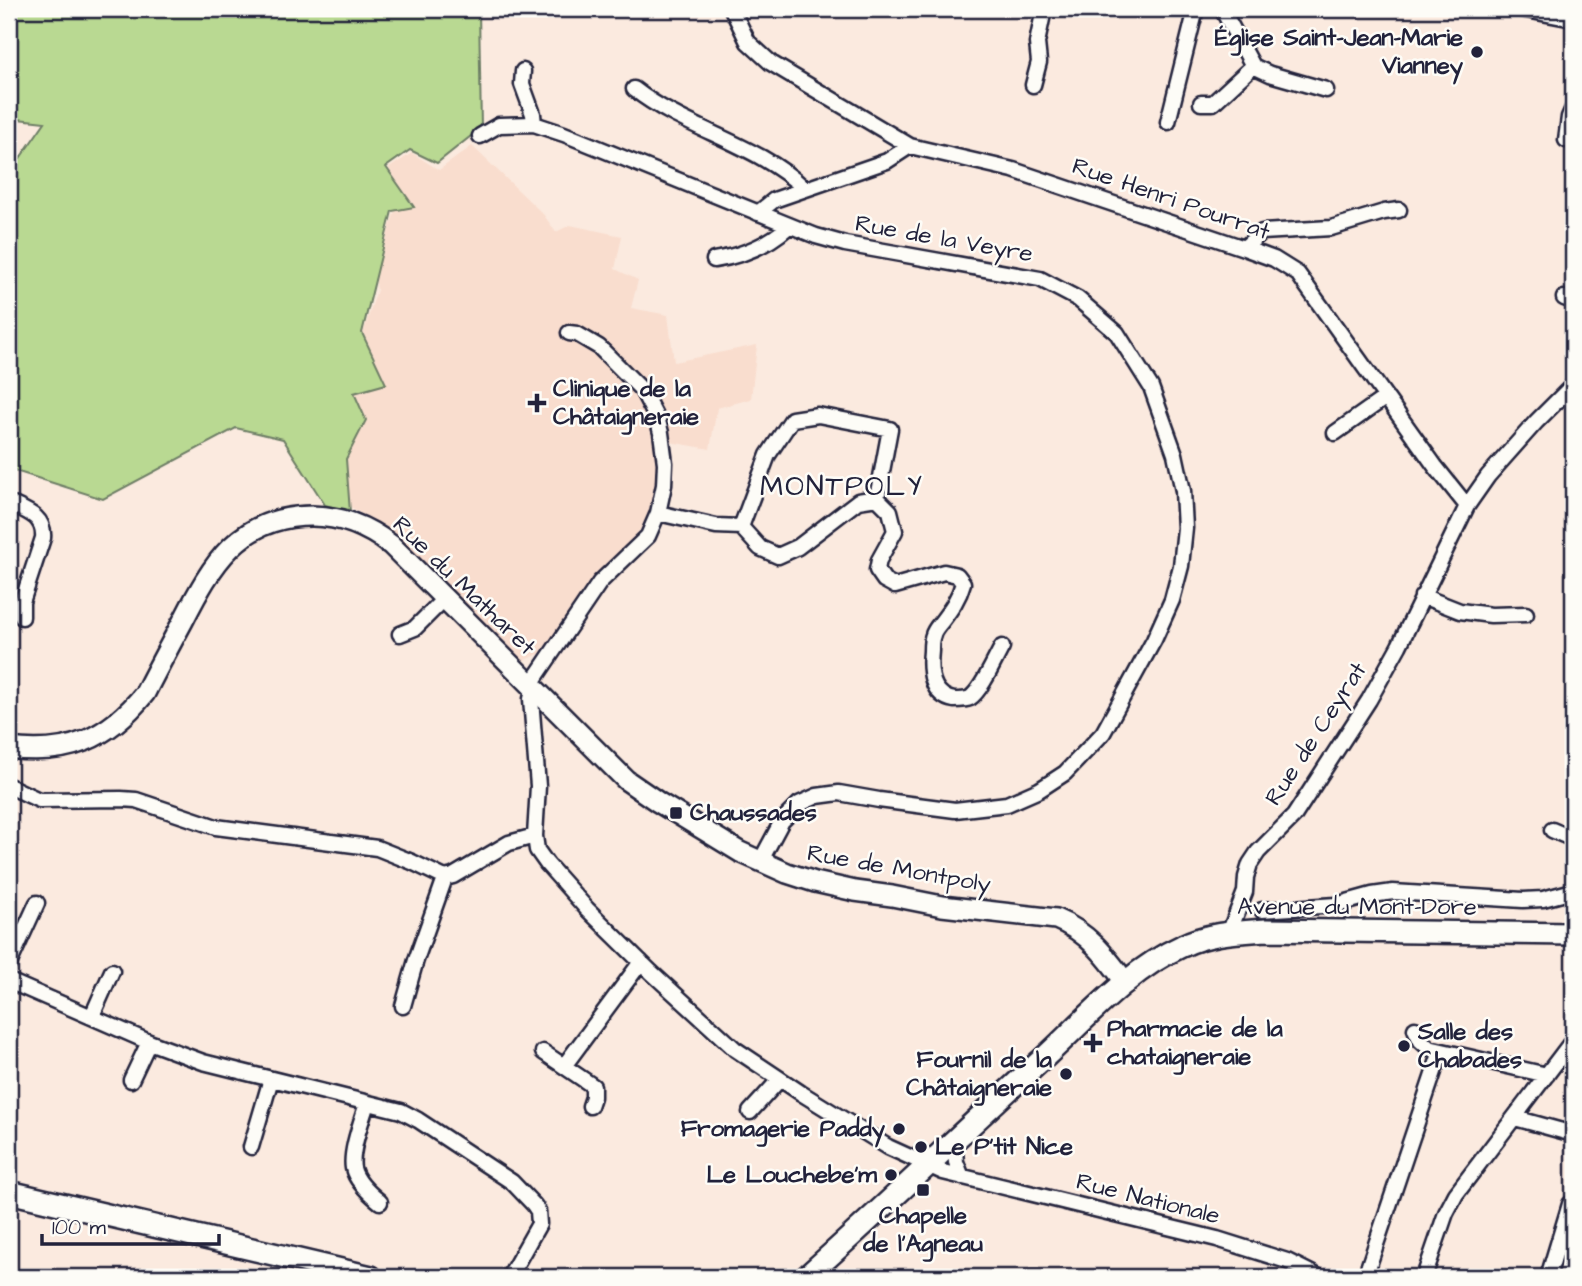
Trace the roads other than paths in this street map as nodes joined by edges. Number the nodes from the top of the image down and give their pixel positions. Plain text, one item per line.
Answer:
1 (732, 9) edge
2 (1044, 9) edge
3 (1196, 9) edge
4 (1222, 9) edge
5 (1521, 9) edge
6 (1573, 19) edge
7 (1253, 66) junction
8 (523, 71) dead end
9 (1033, 85) dead end
10 (634, 89) dead end
11 (1326, 90) dead end
12 (1201, 103) dead end
13 (1573, 108) edge
14 (1168, 122) dead end
15 (534, 124) junction
16 (480, 136) dead end
17 (1566, 140) dead end
18 (910, 146) junction
19 (805, 189) junction
20 (1399, 210) dead end
21 (758, 213) junction
22 (789, 226) junction
23 (1244, 248) junction
24 (713, 260) dead end
25 (569, 334) dead end
26 (1573, 385) edge
27 (1386, 397) junction
28 (1335, 433) dead end
29 (877, 498) junction
30 (9, 503) edge
31 (1467, 506) junction
32 (658, 513) junction
33 (741, 527) junction
34 (1423, 596) junction
35 (445, 598) junction
36 (1526, 614) dead end
37 (22, 617) dead end
38 (400, 634) dead end
39 (1002, 646) dead end
40 (533, 686) junction
41 (9, 748) edge
42 (9, 786) edge
43 (1552, 830) dead end
44 (535, 836) junction
45 (1573, 839) edge
46 (760, 862) junction
47 (445, 878) junction
48 (1573, 891) edge
49 (1245, 892) junction
50 (37, 903) dead end
51 (1264, 920) junction
52 (1228, 933) junction
53 (1573, 934) edge
54 (641, 962) junction
55 (9, 964) edge
56 (112, 971) dead end
57 (9, 981) edge
58 (1126, 983) junction
59 (402, 1006) dead end
60 (92, 1016) junction
61 (1415, 1029) dead end
62 (1573, 1040) edge
63 (149, 1042) junction
64 (1441, 1051) junction
65 (543, 1052) dead end
66 (564, 1066) junction
67 (1547, 1075) junction
68 (271, 1079) junction
69 (780, 1079) junction
70 (131, 1080) dead end
71 (367, 1103) junction
72 (590, 1106) dead end
73 (750, 1112) dead end
74 (1515, 1118) junction
75 (1573, 1135) edge
76 (954, 1141) junction
77 (251, 1147) dead end
78 (928, 1165) junction
79 (962, 1177) junction
80 (9, 1192) edge
81 (380, 1202) dead end
82 (1573, 1206) edge
83 (328, 1272) edge
84 (371, 1277) edge
85 (509, 1277) edge
86 (806, 1277) edge
87 (1319, 1277) edge
88 (1365, 1277) edge
89 (1424, 1277) edge
90 (1548, 1277) edge

1 - 18 street, Rue Henri Pourrat
2 - 9 street
3 - 14 street
4 - 7 street
5 - 6 street
7 - 11 street
7 - 12 street
8 - 15 street
10 - 19 street
13 - 17 street
15 - 16 street, Rue de la Veyre
15 - 21 street, Rue de la Veyre
18 - 19 street
18 - 23 street, Rue Henri Pourrat
19 - 21 street
20 - 23 street
21 - 22 street, Rue de la Veyre
22 - 24 street
22 - 46 street, Rue de la Veyre
23 - 27 street, Rue Henri Pourrat
25 - 32 street
26 - 31 street, Rue de Ceyrat
27 - 28 street
27 - 31 street, Rue Henri Pourrat
29 - 33 street
29 - 33 street
29 - 39 street
30 - 37 street
31 - 34 street, Rue de Ceyrat
32 - 33 street
32 - 40 street
34 - 36 street
34 - 49 street, Rue de Ceyrat
35 - 38 street
35 - 40 street, Rue du Matharet
35 - 41 street, Rue du Matharet
40 - 44 street
40 - 46 street, Rue de Montpoly
42 - 47 street
43 - 45 street
44 - 47 street
44 - 54 street, Rue Nationale
46 - 58 street, Rue de Montpoly
47 - 59 street
48 - 51 street
49 - 51 street
49 - 52 street, Rue de Ceyrat
50 - 55 street
51 - 52 main road, Avenue du Mont-Dore
51 - 53 main road, Avenue du Mont-Dore
52 - 58 main road, Avenue du Mont-Dore
54 - 66 street
54 - 69 street, Rue Nationale
56 - 60 street
57 - 60 street
58 - 76 main road, Avenue du Mont-Dore
60 - 63 street
61 - 64 street
62 - 67 street
63 - 68 street
63 - 70 street
64 - 67 street
64 - 88 street
65 - 66 street
66 - 72 street
67 - 74 street
68 - 71 street
68 - 77 street
69 - 73 street
69 - 78 street, Rue Nationale
71 - 81 street
71 - 85 street
74 - 75 street
74 - 89 street
76 - 78 main road, Avenue du Mont-Dore
76 - 79 street
78 - 79 street, Rue Nationale
78 - 86 main road, Avenue du Mont-Dore
79 - 87 street, Rue Nationale
80 - 83 main road
82 - 90 street
83 - 84 main road

